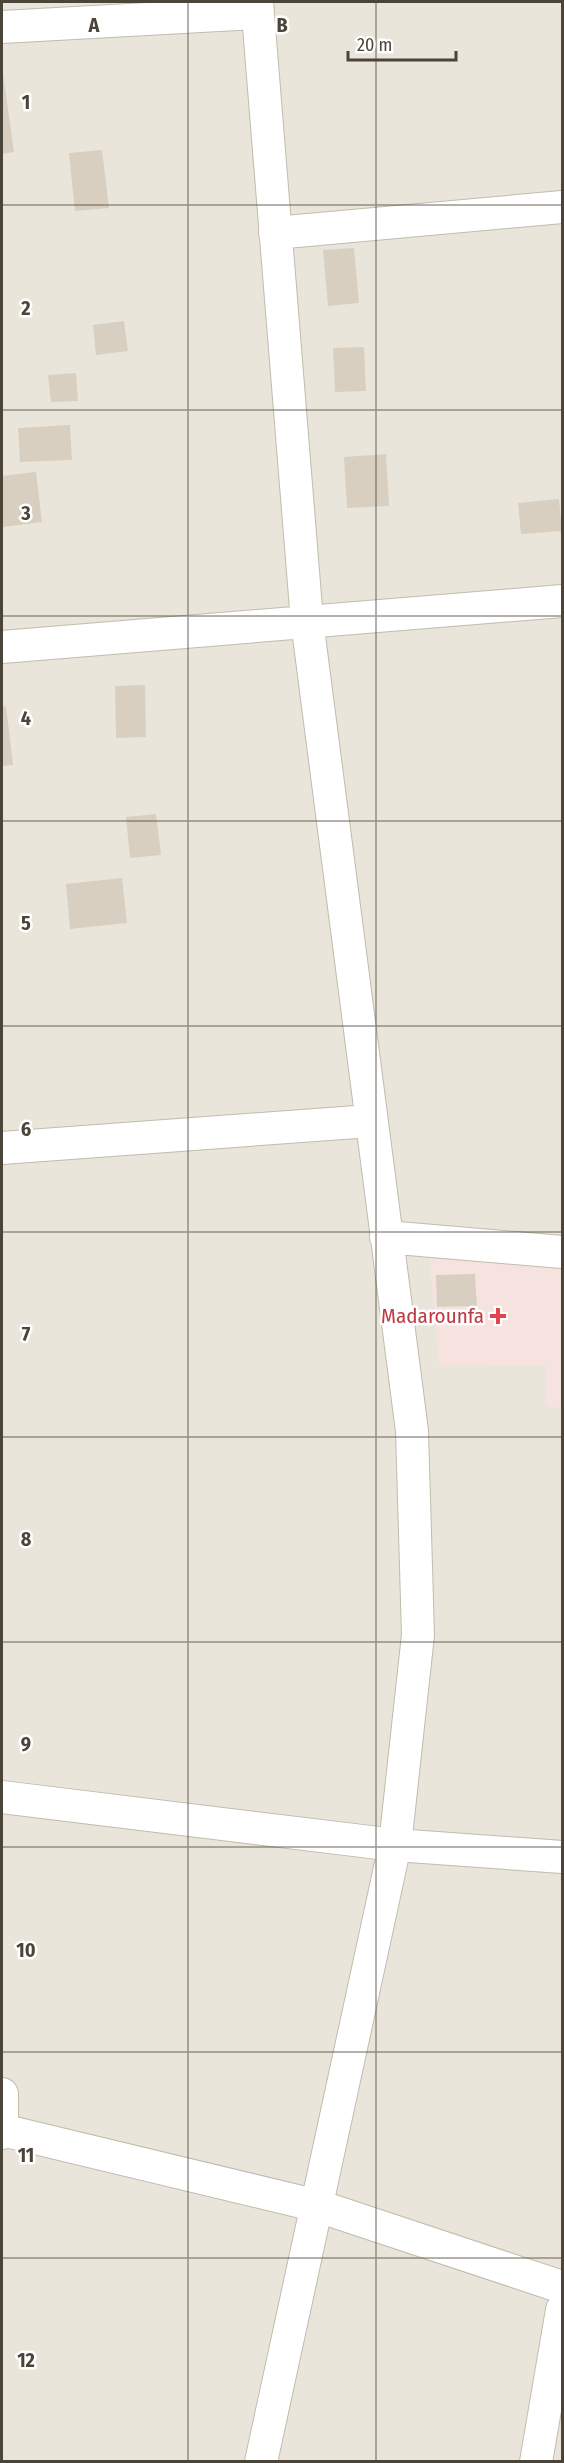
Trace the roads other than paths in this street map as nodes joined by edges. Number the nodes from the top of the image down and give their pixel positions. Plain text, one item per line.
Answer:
1 (257, 7) edge
2 (2, 27) edge
3 (562, 207) edge
4 (275, 233) junction
5 (562, 601) edge
6 (307, 621) junction
7 (2, 647) edge
8 (370, 1121) junction
9 (2, 1148) edge
10 (386, 1238) junction
11 (562, 1252) edge
12 (2, 1797) edge
13 (395, 1845) junction
14 (562, 1857) edge
15 (2, 2094) edge
16 (2, 2131) edge
17 (318, 2206) junction
18 (562, 2287) edge
19 (562, 2310) edge
20 (261, 2462) edge
21 (536, 2462) edge

1 - 2 street
1 - 4 street
3 - 4 street
4 - 6 street
5 - 6 street
6 - 7 street
6 - 8 street
8 - 9 street
8 - 10 street
10 - 11 street
10 - 13 street
12 - 13 street
13 - 14 street
13 - 17 street
15 - 16 street
16 - 17 street
17 - 18 street
17 - 20 street
19 - 21 street

